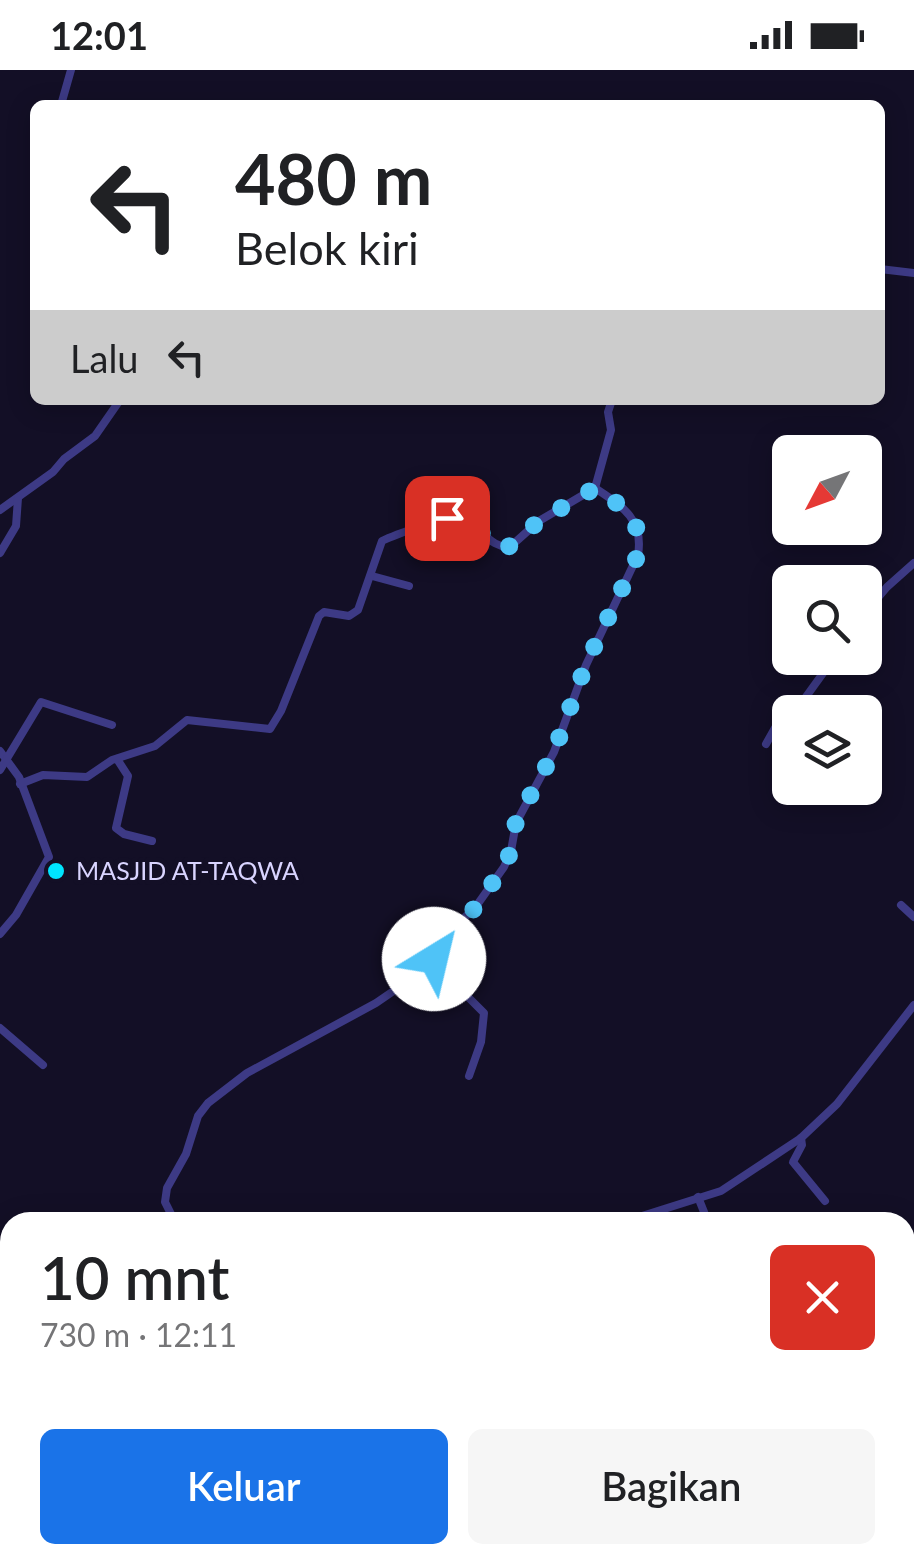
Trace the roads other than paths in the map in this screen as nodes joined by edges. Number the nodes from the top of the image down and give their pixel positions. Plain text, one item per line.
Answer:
1 (71, 70) edge
2 (62, 100) edge
3 (885, 271) edge
4 (914, 274) edge
5 (117, 405) edge
6 (610, 405) edge
7 (595, 488) junction
8 (18, 498) junction
9 (0, 510) edge
10 (0, 553) edge
11 (914, 563) edge
12 (372, 576) junction
13 (409, 586) dead end
14 (882, 592) edge
15 (112, 725) dead end
16 (772, 733) edge
17 (766, 744) dead end
18 (0, 751) edge
19 (117, 758) junction
20 (3, 765) edge
21 (20, 784) junction
22 (152, 841) dead end
23 (901, 905) dead end
24 (914, 917) edge
25 (0, 934) edge
26 (426, 968) junction
27 (914, 1005) edge
28 (0, 1028) edge
29 (43, 1064) dead end
30 (469, 1076) dead end
31 (800, 1138) junction
32 (698, 1198) junction
33 (825, 1201) dead end
34 (170, 1212) edge
35 (654, 1212) edge
36 (704, 1212) edge

1 - 2 street
3 - 4 street
5 - 8 street
6 - 7 street
7 - 12 street
7 - 26 street
8 - 9 street
8 - 10 street
11 - 14 street
12 - 13 street
12 - 19 street
15 - 20 street
16 - 17 street
18 - 20 street
19 - 21 street
19 - 22 street
20 - 21 street
21 - 25 street
23 - 24 street
26 - 30 street
26 - 34 street
27 - 31 street
28 - 29 street
31 - 32 street
31 - 33 street
32 - 35 street
32 - 36 street

